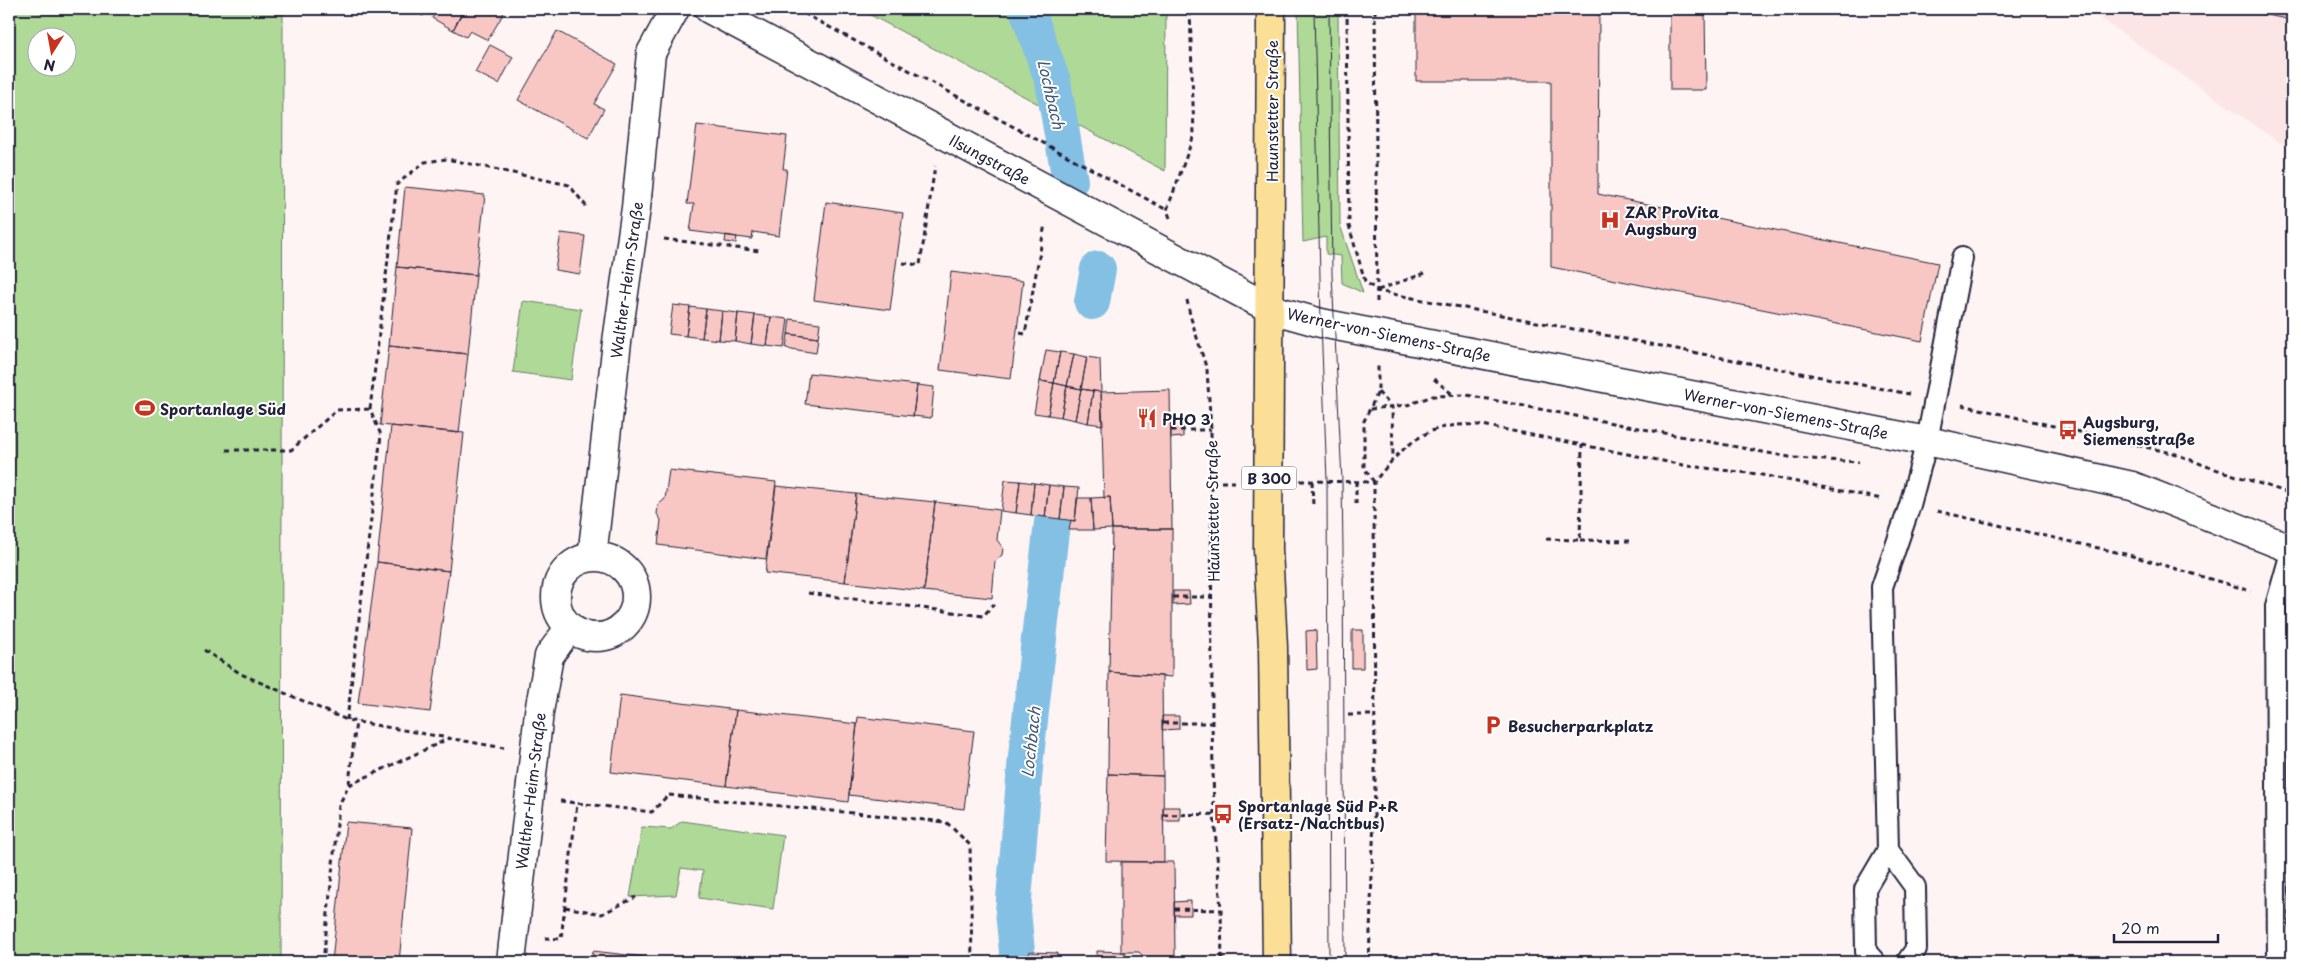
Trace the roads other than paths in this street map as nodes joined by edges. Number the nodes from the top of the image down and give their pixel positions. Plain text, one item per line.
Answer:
1 (675, 9) edge
2 (709, 9) edge
3 (1271, 9) edge
4 (1962, 258) dead end
5 (1271, 309) junction
6 (1927, 441) junction
7 (2292, 549) edge
8 (592, 557) junction
9 (570, 627) junction
10 (1888, 850) junction
11 (511, 962) edge
12 (1276, 962) edge
13 (1875, 962) edge
14 (1907, 962) edge
15 (2278, 962) edge

1 - 8 street, Walther-Heim-Straße
2 - 5 street, Ilsungstraße
3 - 5 main road, Haunstetter Straße / B 300
4 - 6 lane
5 - 6 street, Werner-von-Siemens-Straße
5 - 12 main road, Haunstetter Straße / B 300
6 - 7 street, Werner-von-Siemens-Straße
6 - 10 lane
7 - 15 lane
8 - 9 street
8 - 9 street
9 - 11 street, Walther-Heim-Straße
10 - 13 lane
10 - 14 lane

